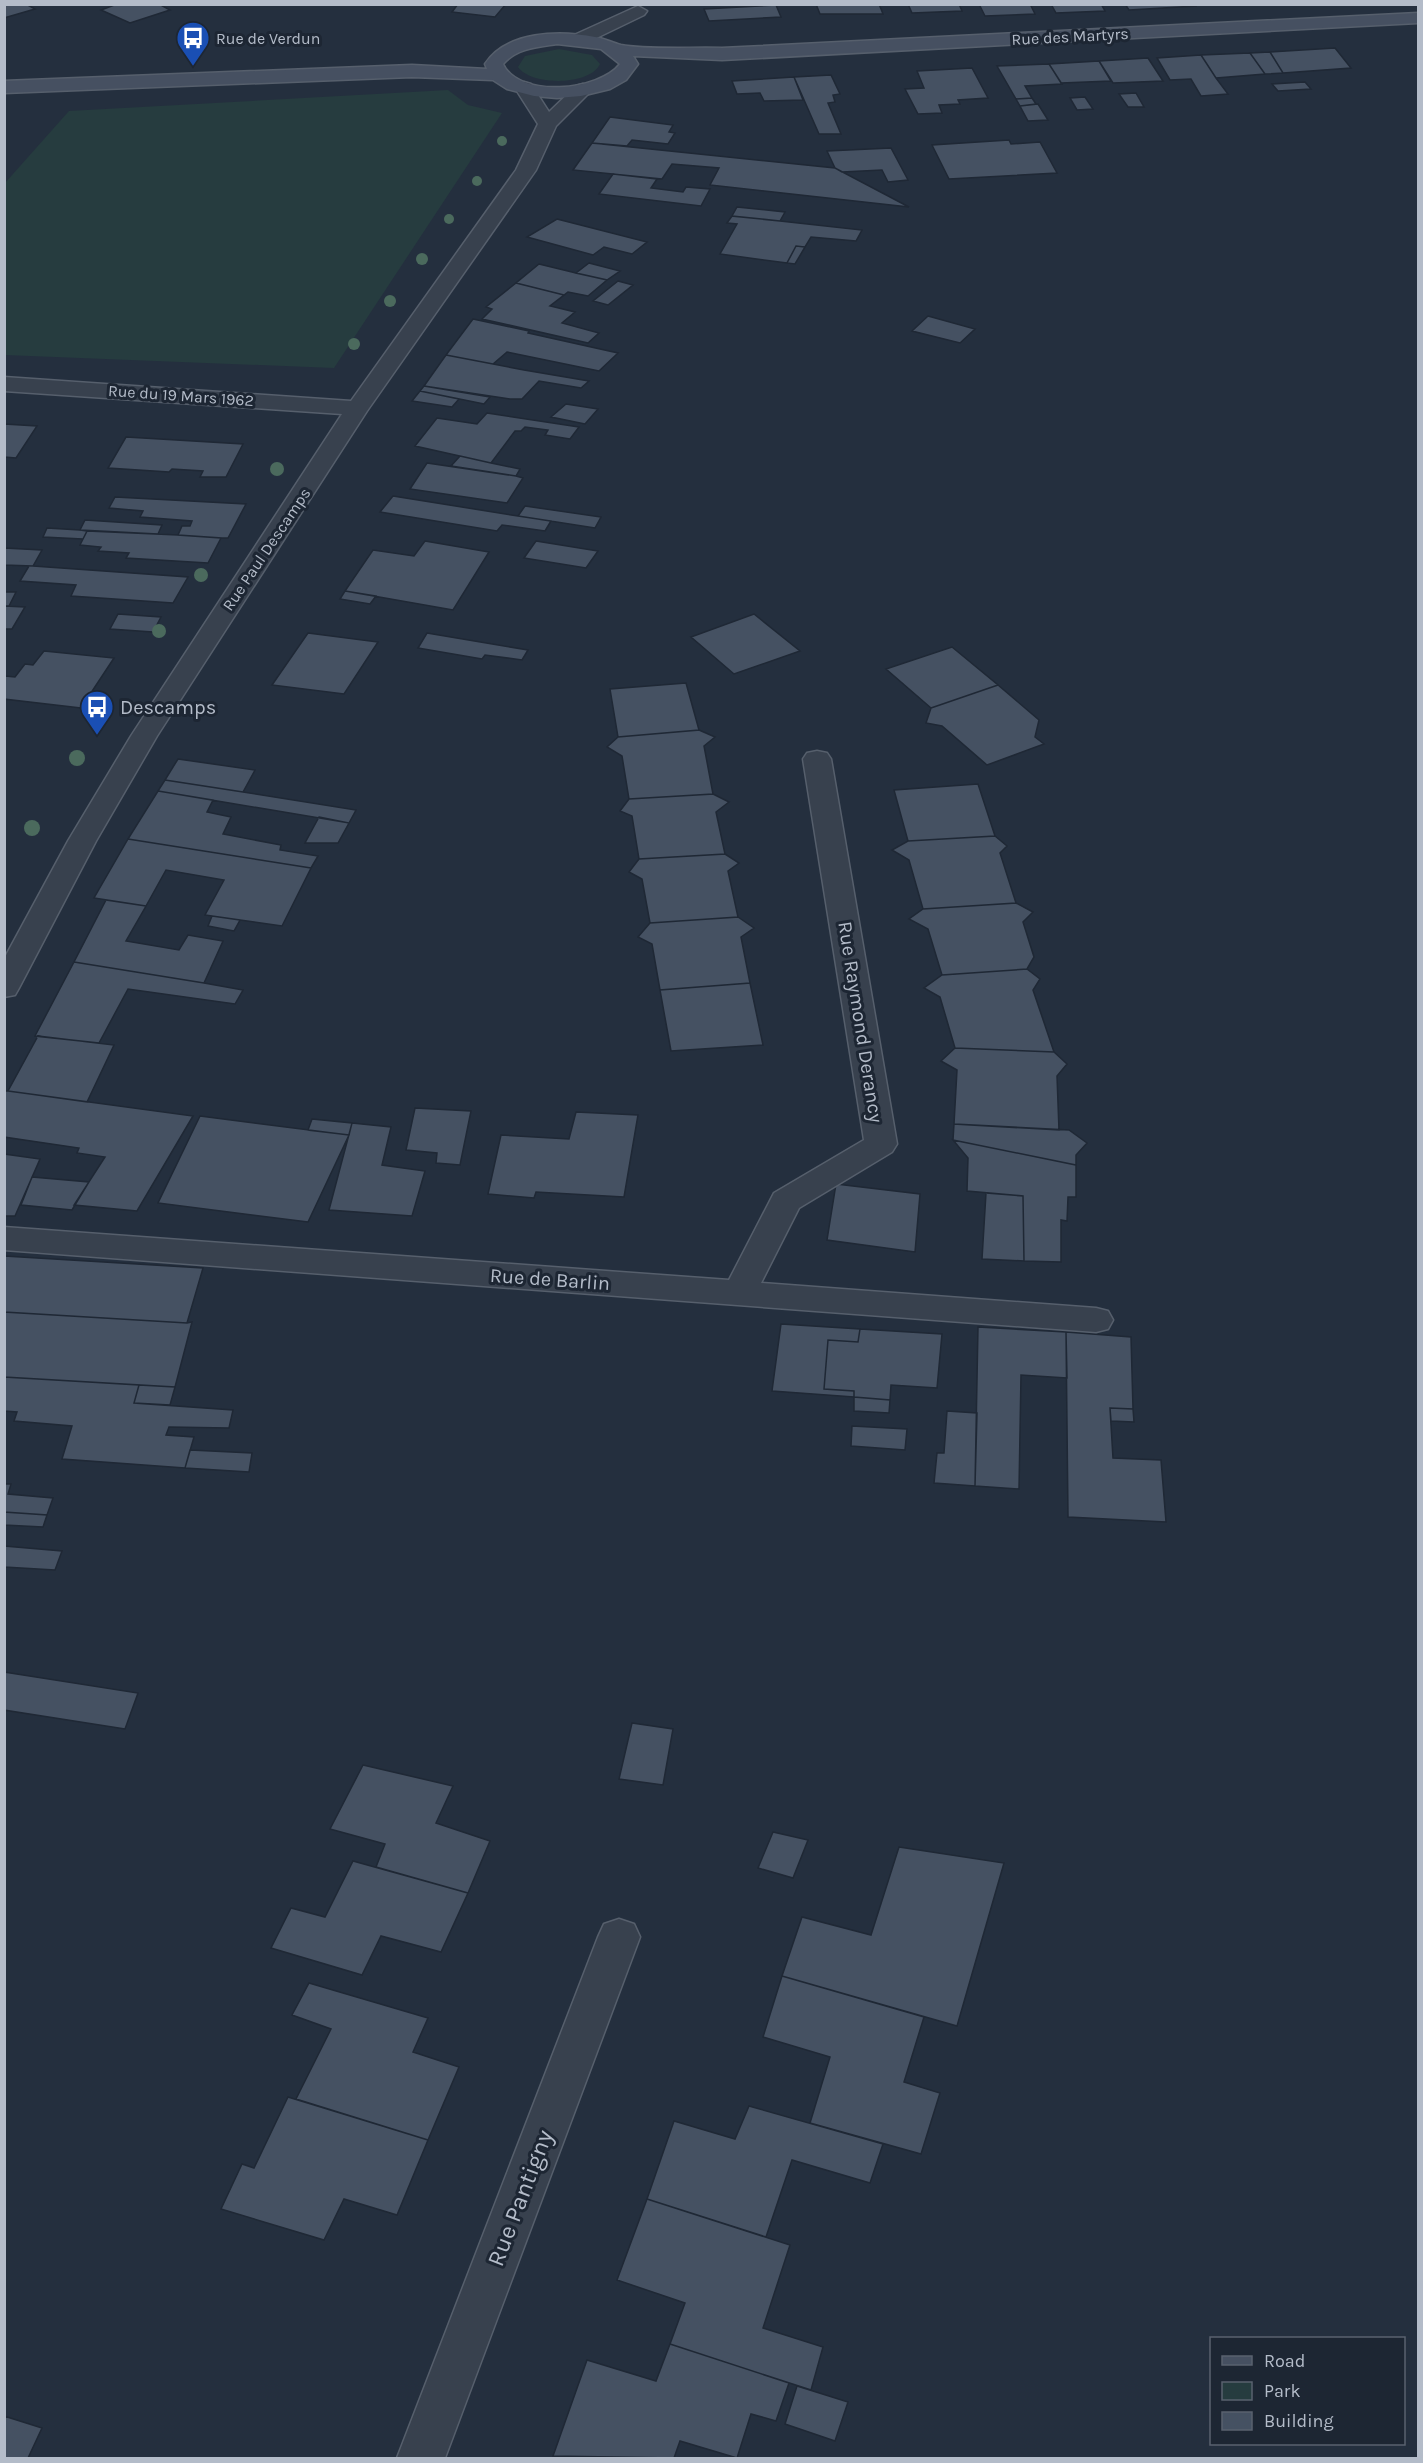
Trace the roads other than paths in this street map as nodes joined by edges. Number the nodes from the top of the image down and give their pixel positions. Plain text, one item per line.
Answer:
1 (640, 8) edge
2 (1419, 18) edge
3 (578, 40) junction
4 (615, 49) junction
5 (504, 52) junction
6 (722, 54) junction
7 (412, 71) junction
8 (627, 71) junction
9 (498, 75) junction
10 (4, 87) edge
11 (524, 88) junction
12 (583, 90) junction
13 (548, 124) junction
14 (4, 384) edge
15 (357, 408) junction
16 (817, 759) dead end
17 (4, 988) edge
18 (4, 1238) edge
19 (739, 1293) junction
20 (1096, 1320) dead end
21 (619, 1937) dead end
22 (421, 2458) edge

1 - 3 street
1 - 4 street
2 - 6 main road, Rue des Martyrs
3 - 4 main road, Rue des Martyrs
3 - 5 main road, Rue des Martyrs
4 - 6 main road, Rue des Martyrs
4 - 8 main road
5 - 7 main road
5 - 9 main road
6 - 8 main road, Rue des Martyrs
7 - 9 main road
7 - 10 main road
8 - 12 main road, Rue des Martyrs
9 - 11 main road, Rue des Martyrs
11 - 12 main road, Rue des Martyrs
11 - 13 street
12 - 13 street, Rue Paul Descamps
13 - 15 street, Rue Paul Descamps
14 - 15 street, Rue du 19 Mars 1962
15 - 17 street, Rue Paul Descamps
16 - 19 street, Rue Raymond Derancy
18 - 19 street, Rue de Barlin
19 - 20 street, Rue de Barlin
21 - 22 street, Rue Pantigny

